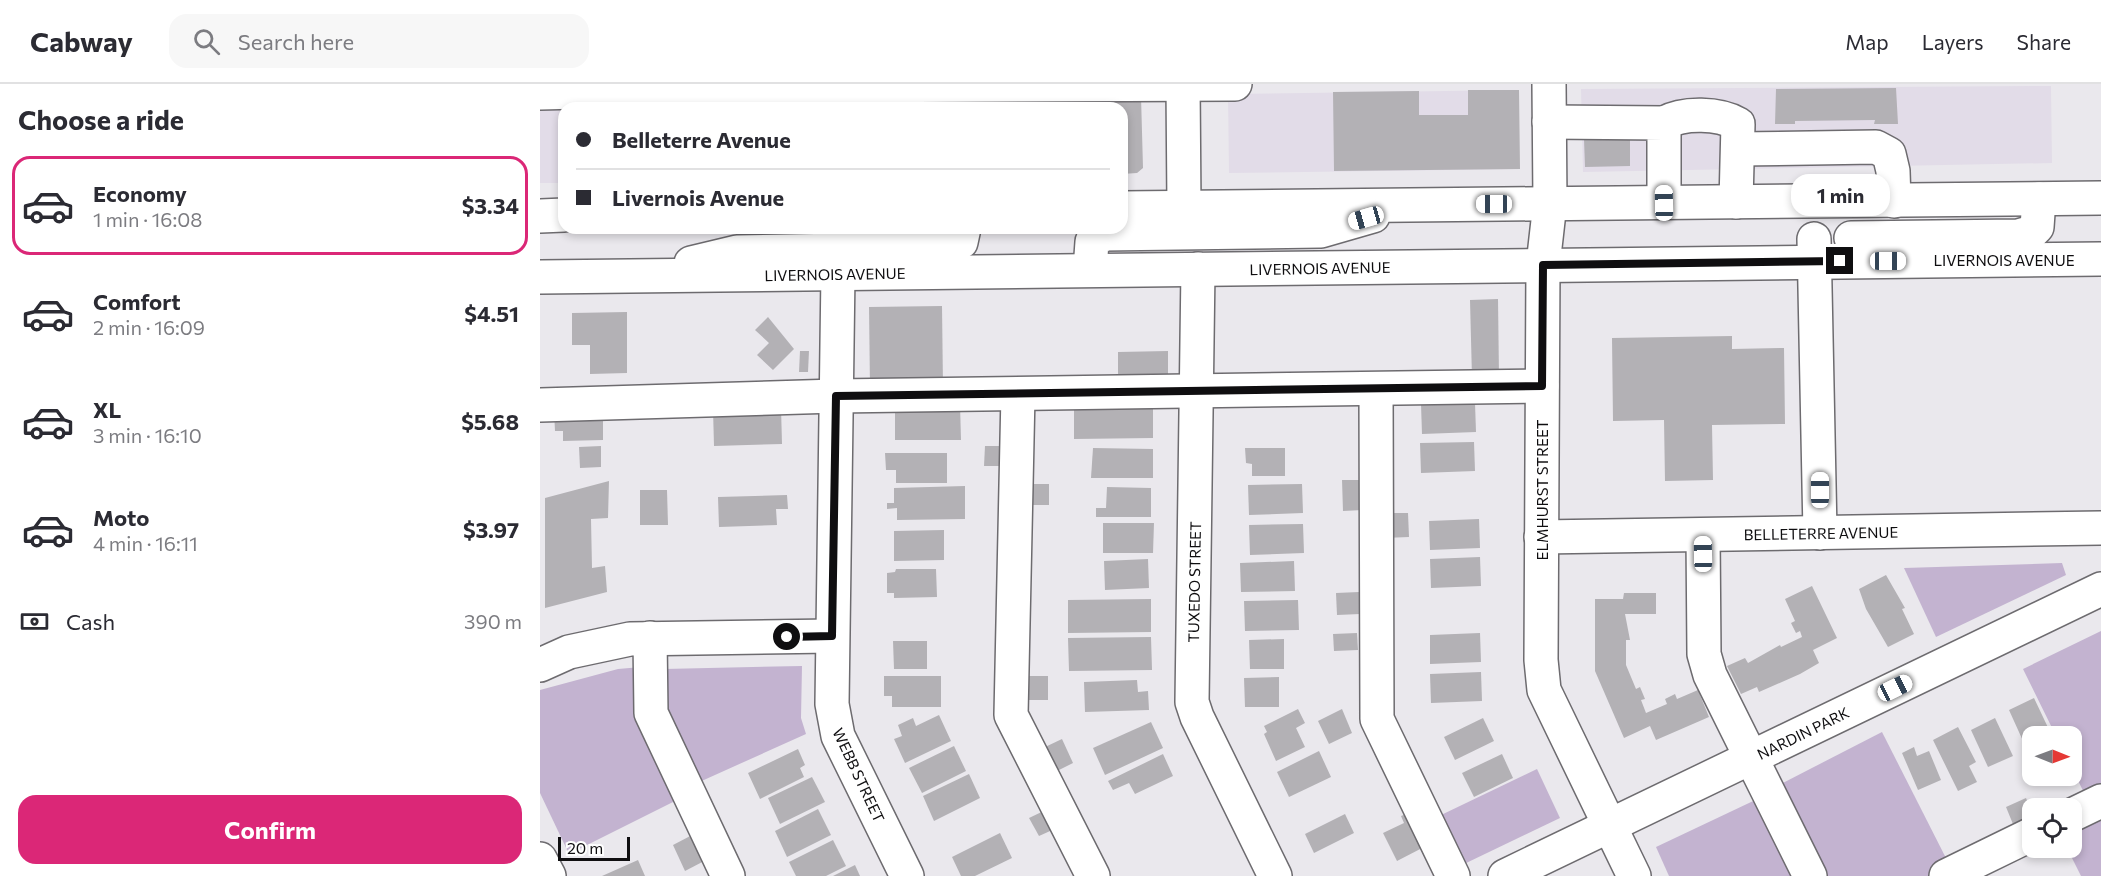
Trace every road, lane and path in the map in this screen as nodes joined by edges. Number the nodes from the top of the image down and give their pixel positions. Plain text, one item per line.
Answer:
1 (1183, 84) edge
2 (1235, 84) edge
3 (1549, 84) edge
4 (998, 85) edge
5 (540, 93) edge
6 (816, 93) edge
7 (1550, 122) junction
8 (1664, 123) junction
9 (1738, 149) junction
10 (2101, 198) edge
11 (2039, 199) junction
12 (1894, 201) junction
13 (1736, 202) junction
14 (1550, 203) junction
15 (1664, 203) junction
16 (1412, 205) junction
17 (1185, 207) junction
18 (1128, 208) edge
19 (558, 215) edge
20 (540, 216) edge
21 (963, 234) edge
22 (1104, 234) edge
23 (1128, 234) edge
24 (1815, 250) junction
25 (2101, 259) edge
26 (1543, 265) junction
27 (1198, 269) junction
28 (1090, 270) junction
29 (838, 273) junction
30 (643, 276) junction
31 (540, 277) edge
32 (1542, 386) junction
33 (1376, 389) junction
34 (1196, 392) junction
35 (1018, 394) junction
36 (836, 396) junction
37 (540, 405) edge
38 (2101, 528) edge
39 (1820, 533) junction
40 (1702, 535) junction
41 (1541, 537) junction
42 (2101, 589) edge
43 (832, 636) junction
44 (650, 638) junction
45 (540, 665) edge
46 (1751, 758) junction
47 (2101, 801) edge
48 (2082, 810) edge
49 (1609, 826) junction
50 (2022, 839) edge
51 (540, 859) edge
52 (549, 876) edge
53 (728, 876) edge
54 (908, 876) edge
55 (1093, 876) edge
56 (1275, 876) edge
57 (1453, 876) edge
58 (1505, 876) edge
59 (1634, 876) edge
60 (1810, 876) edge
61 (1946, 876) edge

1 - 2 street
1 - 4 street
1 - 17 street
3 - 7 street, ELMHURST STREET
4 - 6 street
5 - 6 street
7 - 8 street
7 - 14 street, ELMHURST STREET
8 - 9 street
8 - 15 street
9 - 12 street
9 - 13 street
10 - 11 street
11 - 12 street
11 - 24 street
12 - 13 street
13 - 15 street
14 - 15 street
14 - 16 street
14 - 26 street, ELMHURST STREET
16 - 17 street
16 - 23 street
17 - 18 street
19 - 20 street
21 - 30 street
22 - 28 street
24 - 25 street, LIVERNOIS AVENUE
24 - 26 street, LIVERNOIS AVENUE
24 - 39 street
26 - 27 street, LIVERNOIS AVENUE
26 - 32 street, ELMHURST STREET
27 - 28 street, LIVERNOIS AVENUE
27 - 34 street, TUXEDO STREET
28 - 29 street, LIVERNOIS AVENUE
29 - 30 street, LIVERNOIS AVENUE
29 - 36 street, WEBB STREET
30 - 31 street, LIVERNOIS AVENUE
32 - 33 street
32 - 41 street, ELMHURST STREET
33 - 34 street
33 - 57 street
34 - 35 street
34 - 56 street, TUXEDO STREET
35 - 36 street
35 - 55 street
36 - 37 street
36 - 43 street, WEBB STREET
38 - 39 street, BELLETERRE AVENUE
39 - 40 street, BELLETERRE AVENUE
40 - 41 street, BELLETERRE AVENUE
40 - 46 street
41 - 49 street, ELMHURST STREET
42 - 46 street, NARDIN PARK
43 - 44 street
43 - 54 street, WEBB STREET
44 - 45 street
44 - 53 street
46 - 49 street, NARDIN PARK
46 - 60 street
47 - 48 street
49 - 58 street, NARDIN PARK
49 - 59 street, ELMHURST STREET
50 - 61 street
51 - 52 street

